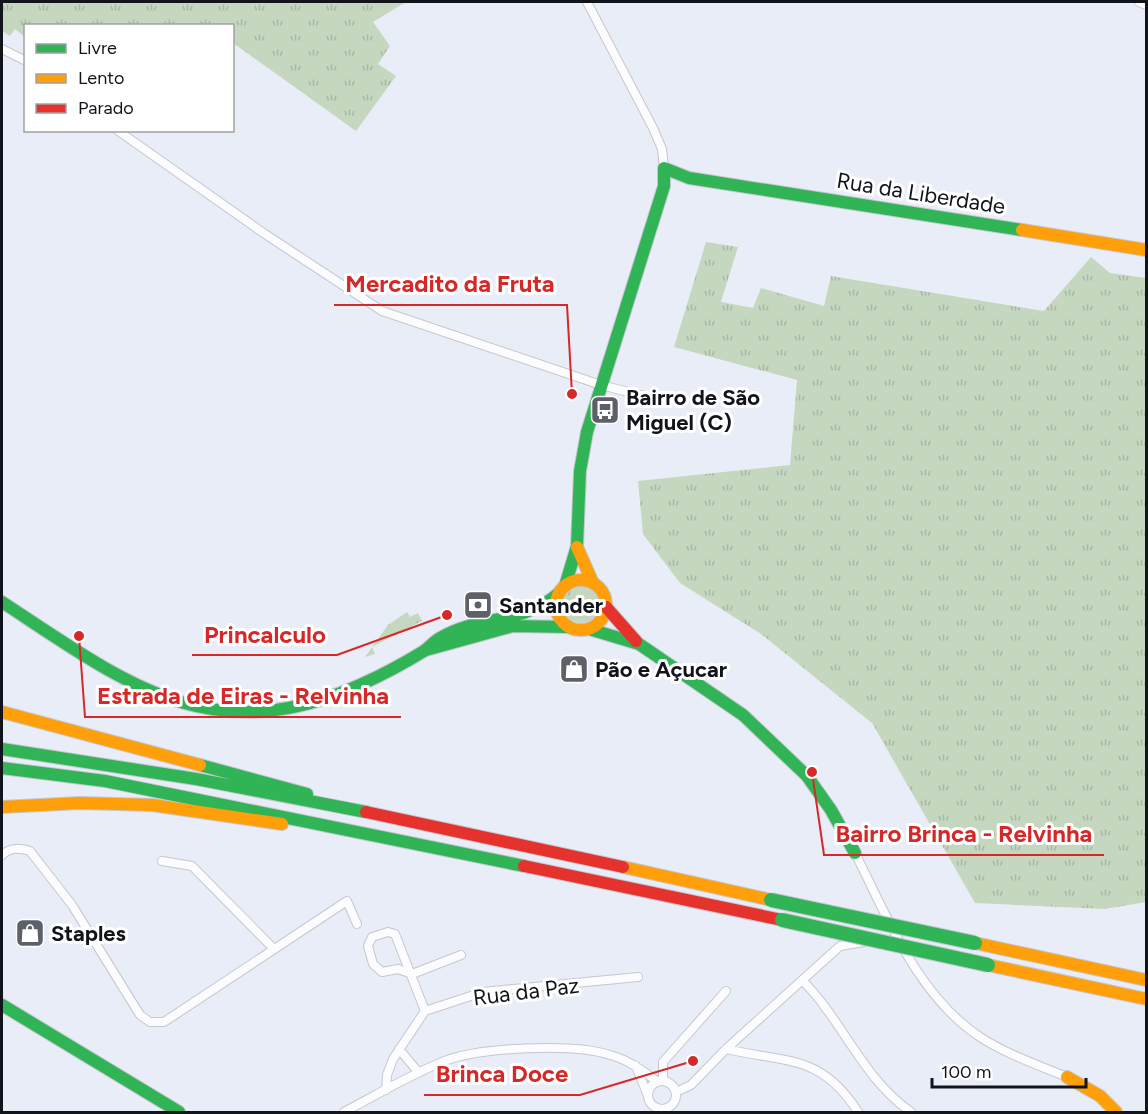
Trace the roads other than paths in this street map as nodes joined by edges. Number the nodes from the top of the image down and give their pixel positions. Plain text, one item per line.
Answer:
1 (587, 2) edge
2 (1139, 2) edge
3 (1146, 5) edge
4 (2, 49) edge
5 (24, 60) edge
6 (120, 132) edge
7 (664, 168) junction
8 (689, 178) junction
9 (664, 186) junction
10 (1146, 250) edge
11 (600, 385) junction
12 (657, 399) dead end
13 (577, 546) junction
14 (593, 583) junction
15 (562, 589) junction
16 (2, 602) edge
17 (606, 607) junction
18 (570, 627) junction
19 (589, 629) junction
20 (639, 644) junction
21 (424, 651) junction
22 (2, 712) edge
23 (2, 749) edge
24 (2, 768) edge
25 (2, 807) edge
26 (352, 810) junction
27 (348, 829) junction
28 (855, 853) joint
29 (2, 855) edge
30 (162, 861) dead end
31 (357, 924) dead end
32 (897, 935) junction
33 (273, 948) junction
34 (461, 955) dead end
35 (412, 974) junction
36 (638, 977) dead end
37 (802, 980) junction
38 (1146, 980) edge
39 (726, 991) dead end
40 (1146, 999) edge
41 (2, 1005) edge
42 (425, 1011) junction
43 (399, 1049) junction
44 (726, 1049) junction
45 (636, 1066) junction
46 (419, 1073) junction
47 (1067, 1077) joint
48 (660, 1082) junction
49 (386, 1090) junction
50 (676, 1092) junction
51 (648, 1096) junction
52 (674, 1110) edge
53 (179, 1113) edge
54 (344, 1113) edge
55 (858, 1113) edge
56 (911, 1113) edge
57 (1116, 1113) edge

1 - 7 street
2 - 3 street
4 - 5 street
6 - 11 street
7 - 8 main road, Rua da Liberdade
7 - 9 main road
8 - 9 main road, Rua da Liberdade
8 - 10 main road, Rua da Liberdade
9 - 11 main road
11 - 12 street
11 - 13 main road
13 - 14 main road
13 - 15 main road
14 - 15 main road
14 - 17 main road
15 - 18 main road
15 - 21 main road
16 - 21 main road
17 - 19 main road
17 - 20 main road
18 - 19 main road
18 - 21 main road
19 - 20 main road
20 - 28 main road
22 - 26 main road
23 - 26 main road
24 - 27 main road
25 - 27 main road
26 - 38 main road, bridge
27 - 40 main road, bridge
28 - 32 street
29 - 33 street
30 - 33 street
31 - 33 street
32 - 37 street
32 - 47 street
34 - 35 street
35 - 35 street
35 - 42 street
36 - 42 street, Rua da Paz
37 - 44 street
37 - 56 street
39 - 48 street
41 - 53 main road
42 - 43 street
43 - 46 street
43 - 49 street
44 - 50 street
44 - 55 street
45 - 46 street
45 - 48 street
45 - 51 street
46 - 49 street
47 - 57 main road
48 - 50 street
48 - 51 street
49 - 54 street
50 - 52 street
51 - 52 street

